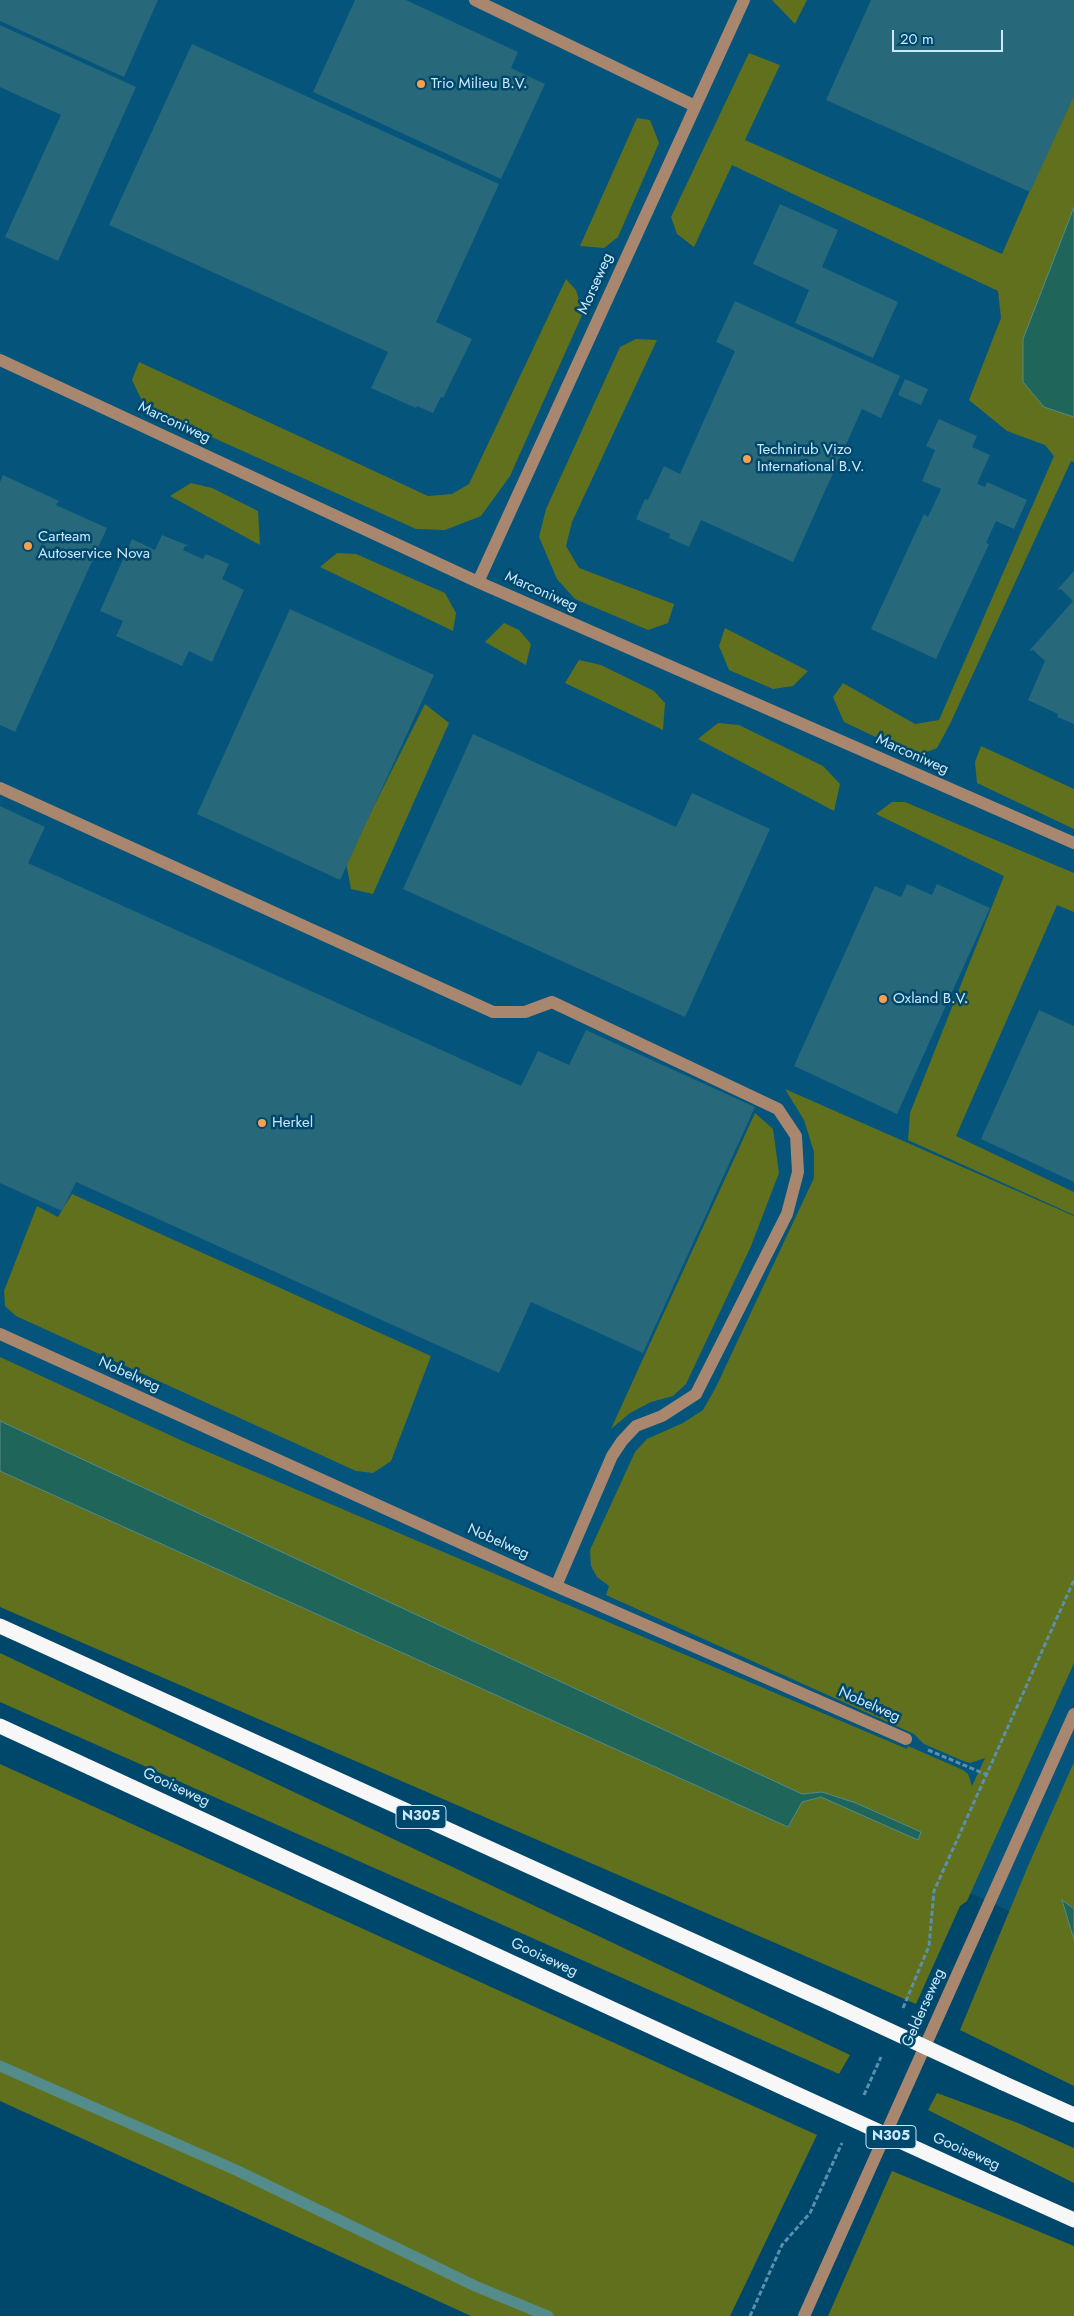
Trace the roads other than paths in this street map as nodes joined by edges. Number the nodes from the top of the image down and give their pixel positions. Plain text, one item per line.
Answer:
1 (475, 0) edge
2 (744, 0) edge
3 (695, 106) junction
4 (0, 360) edge
5 (478, 582) junction
6 (0, 788) edge
7 (1074, 843) edge
8 (0, 1334) edge
9 (556, 1586) junction
10 (0, 1626) edge
11 (1074, 1714) edge
12 (0, 1726) edge
13 (906, 1740) road end
14 (1074, 2115) edge
15 (1074, 2220) edge
16 (804, 2316) edge

1 - 3 street
2 - 3 street, Morseweg
3 - 5 street, Morseweg
4 - 5 street, Marconiweg
5 - 7 street, Marconiweg
6 - 9 street
8 - 9 street, Nobelweg
9 - 13 street, Nobelweg
10 - 14 highway, N305, bridge
11 - 16 street, Gelderseweg
12 - 15 highway, Gooiseweg / N305, bridge

